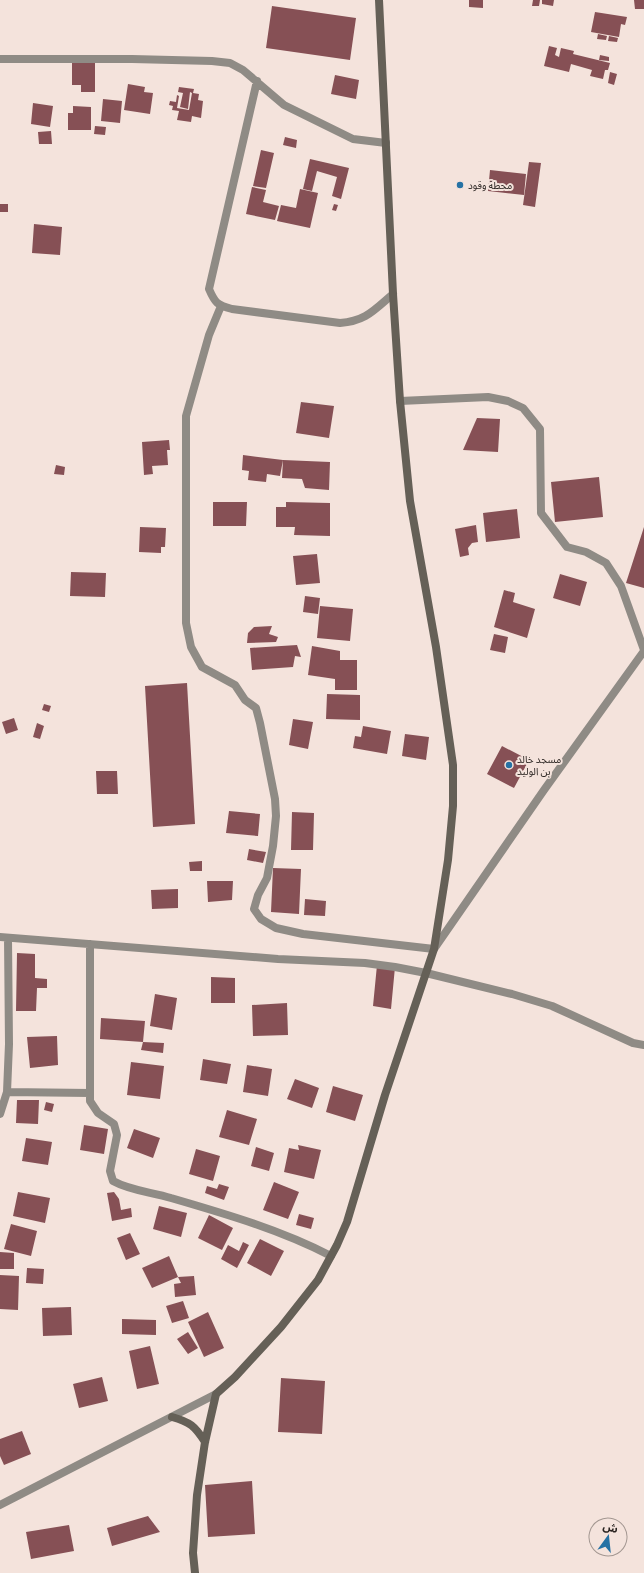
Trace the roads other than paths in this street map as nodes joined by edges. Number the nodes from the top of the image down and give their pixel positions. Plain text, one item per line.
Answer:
1 (379, 0) edge
2 (0, 59) edge
3 (257, 81) junction
4 (386, 143) junction
5 (393, 294) junction
6 (221, 306) junction
7 (400, 401) junction
8 (644, 651) edge
9 (4, 938) edge
10 (90, 944) junction
11 (434, 949) junction
12 (426, 973) junction
13 (644, 1045) edge
14 (7, 1092) junction
15 (90, 1093) junction
16 (0, 1114) edge
17 (331, 1256) junction
18 (216, 1394) junction
19 (172, 1417) junction
20 (205, 1442) junction
21 (0, 1505) edge
22 (195, 1573) edge

1 - 4 street
2 - 3 street
3 - 4 street
3 - 6 street
4 - 5 street
5 - 6 street
5 - 7 street
6 - 11 street
7 - 8 street
7 - 11 street
8 - 11 street
9 - 10 street
9 - 14 street
10 - 12 street
10 - 15 street
11 - 12 street
12 - 13 street
12 - 17 street
14 - 15 street
14 - 16 street
15 - 17 street
17 - 18 street
18 - 19 street
18 - 20 street
19 - 20 street
19 - 21 street
20 - 22 street

